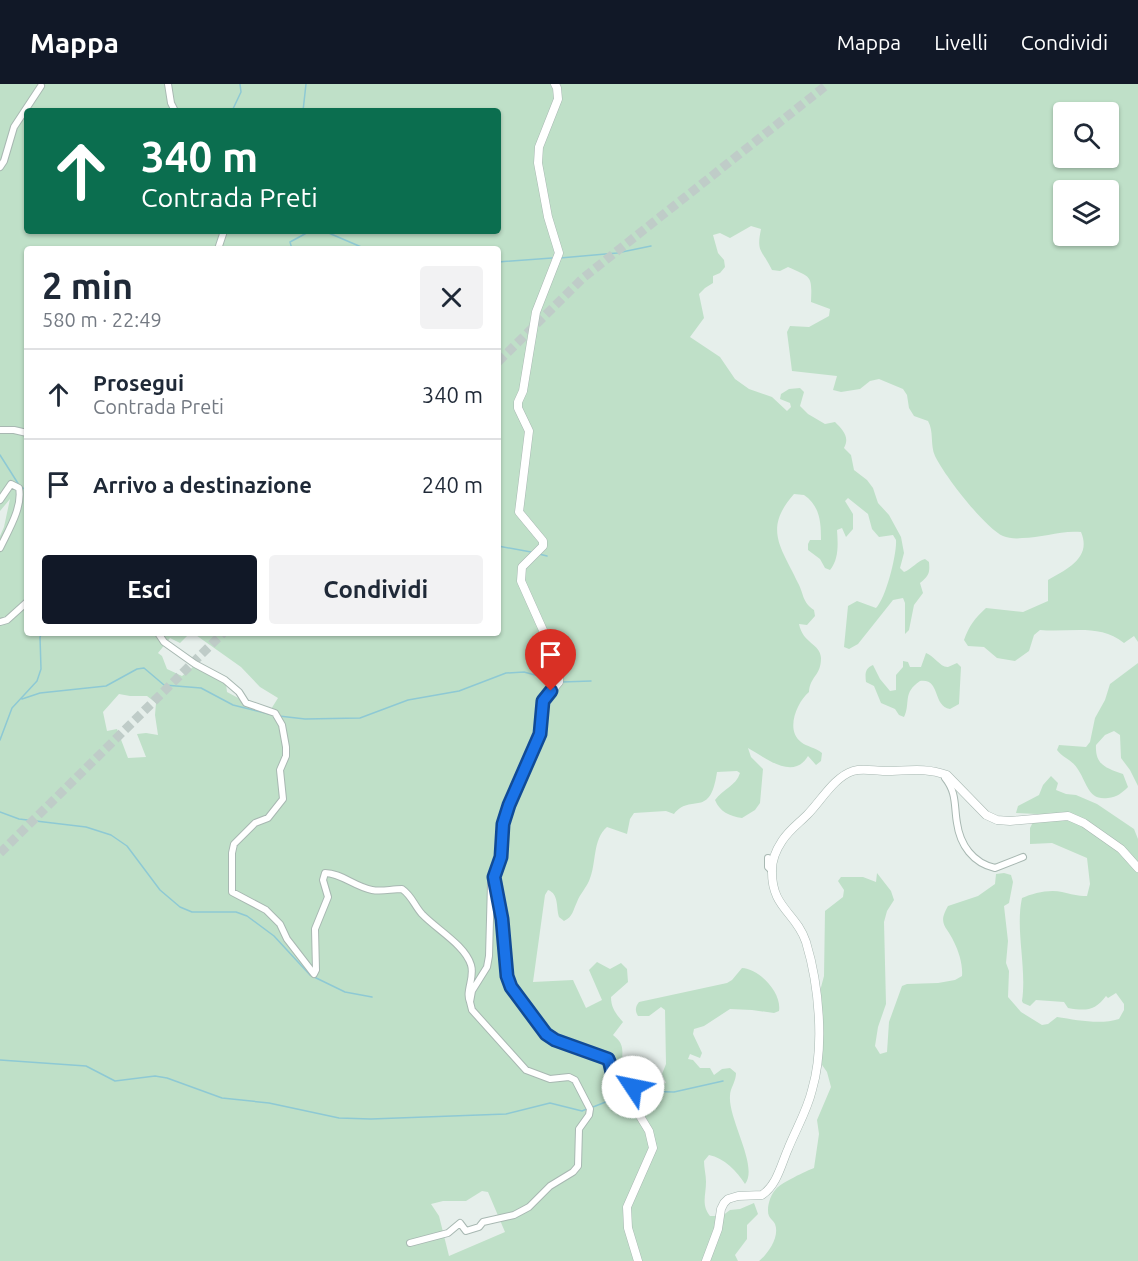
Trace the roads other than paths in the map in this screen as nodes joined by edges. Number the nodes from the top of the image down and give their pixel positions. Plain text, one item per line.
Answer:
1 (168, 84) edge
2 (555, 84) edge
3 (42, 85) edge
4 (27, 108) edge
5 (174, 108) edge
6 (24, 112) edge
7 (0, 167) edge
8 (0, 430) edge
9 (24, 432) edge
10 (0, 500) edge
11 (0, 548) edge
12 (24, 605) edge
13 (0, 622) edge
14 (160, 636) edge
15 (941, 772) junction
16 (1023, 857) dead end
17 (768, 858) dead end
18 (1138, 868) edge
19 (772, 871) junction
20 (494, 877) junction
21 (470, 1002) junction
22 (413, 1243) dead end
23 (638, 1261) edge
24 (706, 1261) edge

1 - 5 street
2 - 20 street
3 - 4 street
6 - 7 street
8 - 9 street
10 - 11 street
12 - 13 street
14 - 21 street
15 - 16 street
15 - 18 street
15 - 19 street
17 - 19 street
19 - 24 street
20 - 21 street
20 - 23 street
21 - 22 street

